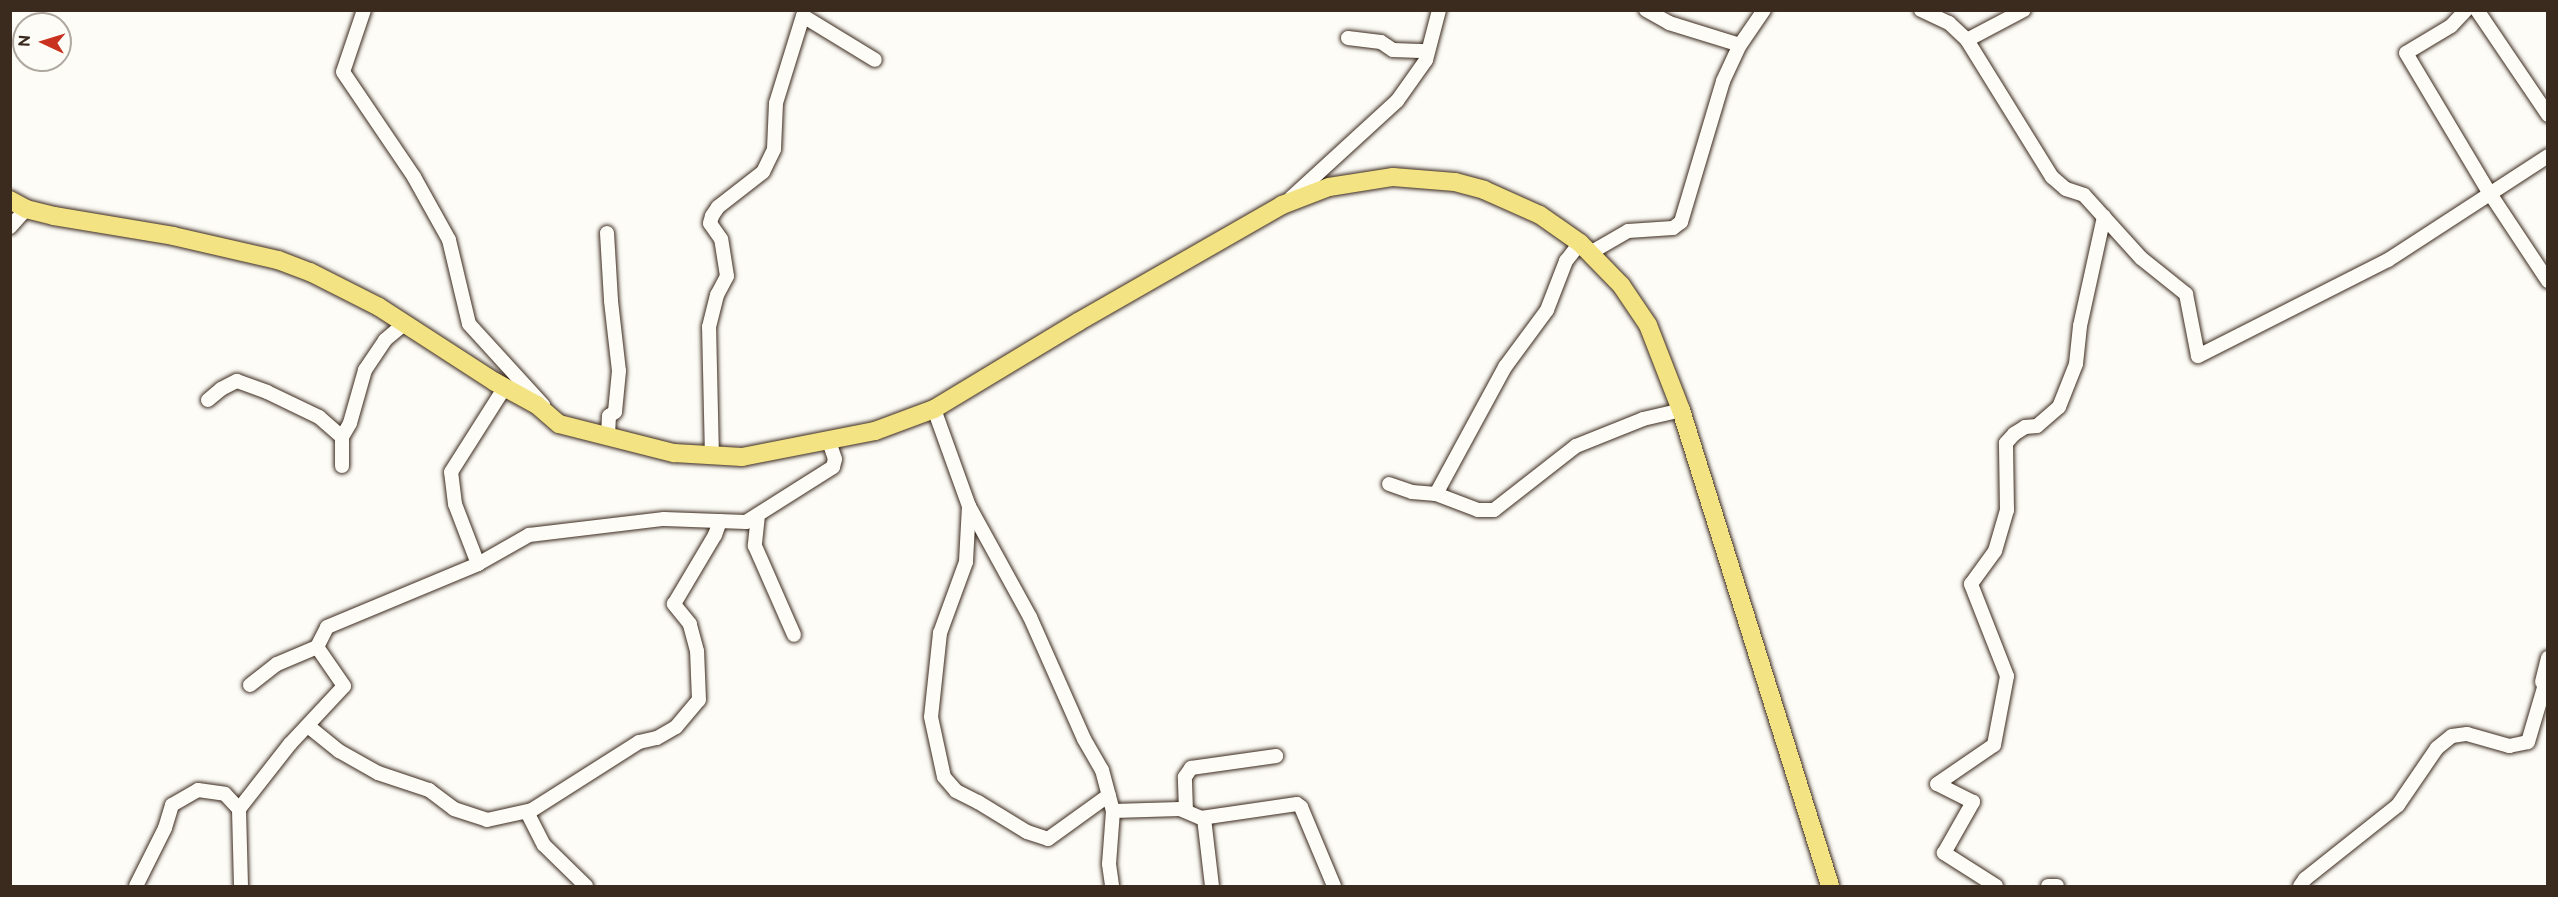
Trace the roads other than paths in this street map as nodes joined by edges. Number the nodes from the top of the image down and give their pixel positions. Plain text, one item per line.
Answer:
1 (364, 10) edge
2 (1646, 10) edge
3 (1764, 10) edge
4 (1921, 10) edge
5 (2024, 10) edge
6 (2466, 10) edge
7 (2477, 10) edge
8 (1442, 12) edge
9 (1348, 38) dead end
10 (1967, 40) junction
11 (1740, 45) junction
12 (1427, 51) junction
13 (875, 60) dead end
14 (2547, 115) edge
15 (2547, 156) edge
16 (2489, 192) junction
17 (18, 204) edge
18 (1282, 205) junction
19 (2104, 217) junction
20 (10, 227) edge
21 (607, 233) dead end
22 (1585, 248) junction
23 (2547, 281) edge
24 (404, 324) junction
25 (505, 387) junction
26 (208, 400) dead end
27 (934, 409) junction
28 (1681, 410) junction
29 (559, 424) junction
30 (342, 437) junction
31 (608, 438) junction
32 (829, 442) junction
33 (712, 457) junction
34 (342, 466) dead end
35 (1389, 484) dead end
36 (1436, 494) junction
37 (969, 506) junction
38 (758, 515) junction
39 (720, 521) junction
40 (478, 564) junction
41 (794, 635) dead end
42 (317, 647) junction
43 (2547, 658) edge
44 (2547, 674) edge
45 (250, 685) dead end
46 (308, 726) junction
47 (2528, 741) junction
48 (1276, 756) dead end
49 (1109, 795) junction
50 (239, 809) junction
51 (1113, 811) junction
52 (1186, 811) junction
53 (526, 812) junction
54 (1204, 818) junction
55 (136, 886) edge
56 (241, 886) edge
57 (586, 886) edge
58 (1113, 886) edge
59 (1212, 886) edge
60 (1334, 886) edge
61 (1830, 886) edge
62 (1996, 886) edge
63 (2048, 886) edge
64 (2057, 886) edge
65 (2300, 886) edge

1 - 29 street
2 - 11 street
3 - 11 street
4 - 10 street
5 - 10 street
6 - 16 street
7 - 14 street
8 - 12 street
9 - 12 street
10 - 19 street
11 - 22 street
12 - 18 street
13 - 33 street
15 - 16 street
16 - 19 street
16 - 23 street
17 - 20 street
17 - 24 main road
18 - 22 main road
18 - 27 main road
19 - 62 street
21 - 31 street
22 - 28 main road
22 - 36 street
24 - 25 main road
24 - 30 street
25 - 29 main road
25 - 40 street
26 - 30 street
27 - 32 main road
27 - 37 street
28 - 36 street
28 - 61 main road
29 - 31 main road
30 - 34 street
31 - 33 main road
32 - 33 main road
32 - 38 street
35 - 36 street
37 - 49 street
37 - 49 street
38 - 39 street
38 - 41 street
39 - 40 street
39 - 53 street
40 - 42 street
42 - 45 street
42 - 46 street
43 - 47 street
44 - 47 street
46 - 50 street
46 - 53 street
47 - 65 street
48 - 52 street
49 - 51 street
50 - 55 street
50 - 56 street
51 - 52 street
51 - 58 street
52 - 54 street
53 - 57 street
54 - 59 street
54 - 60 street
63 - 64 street

